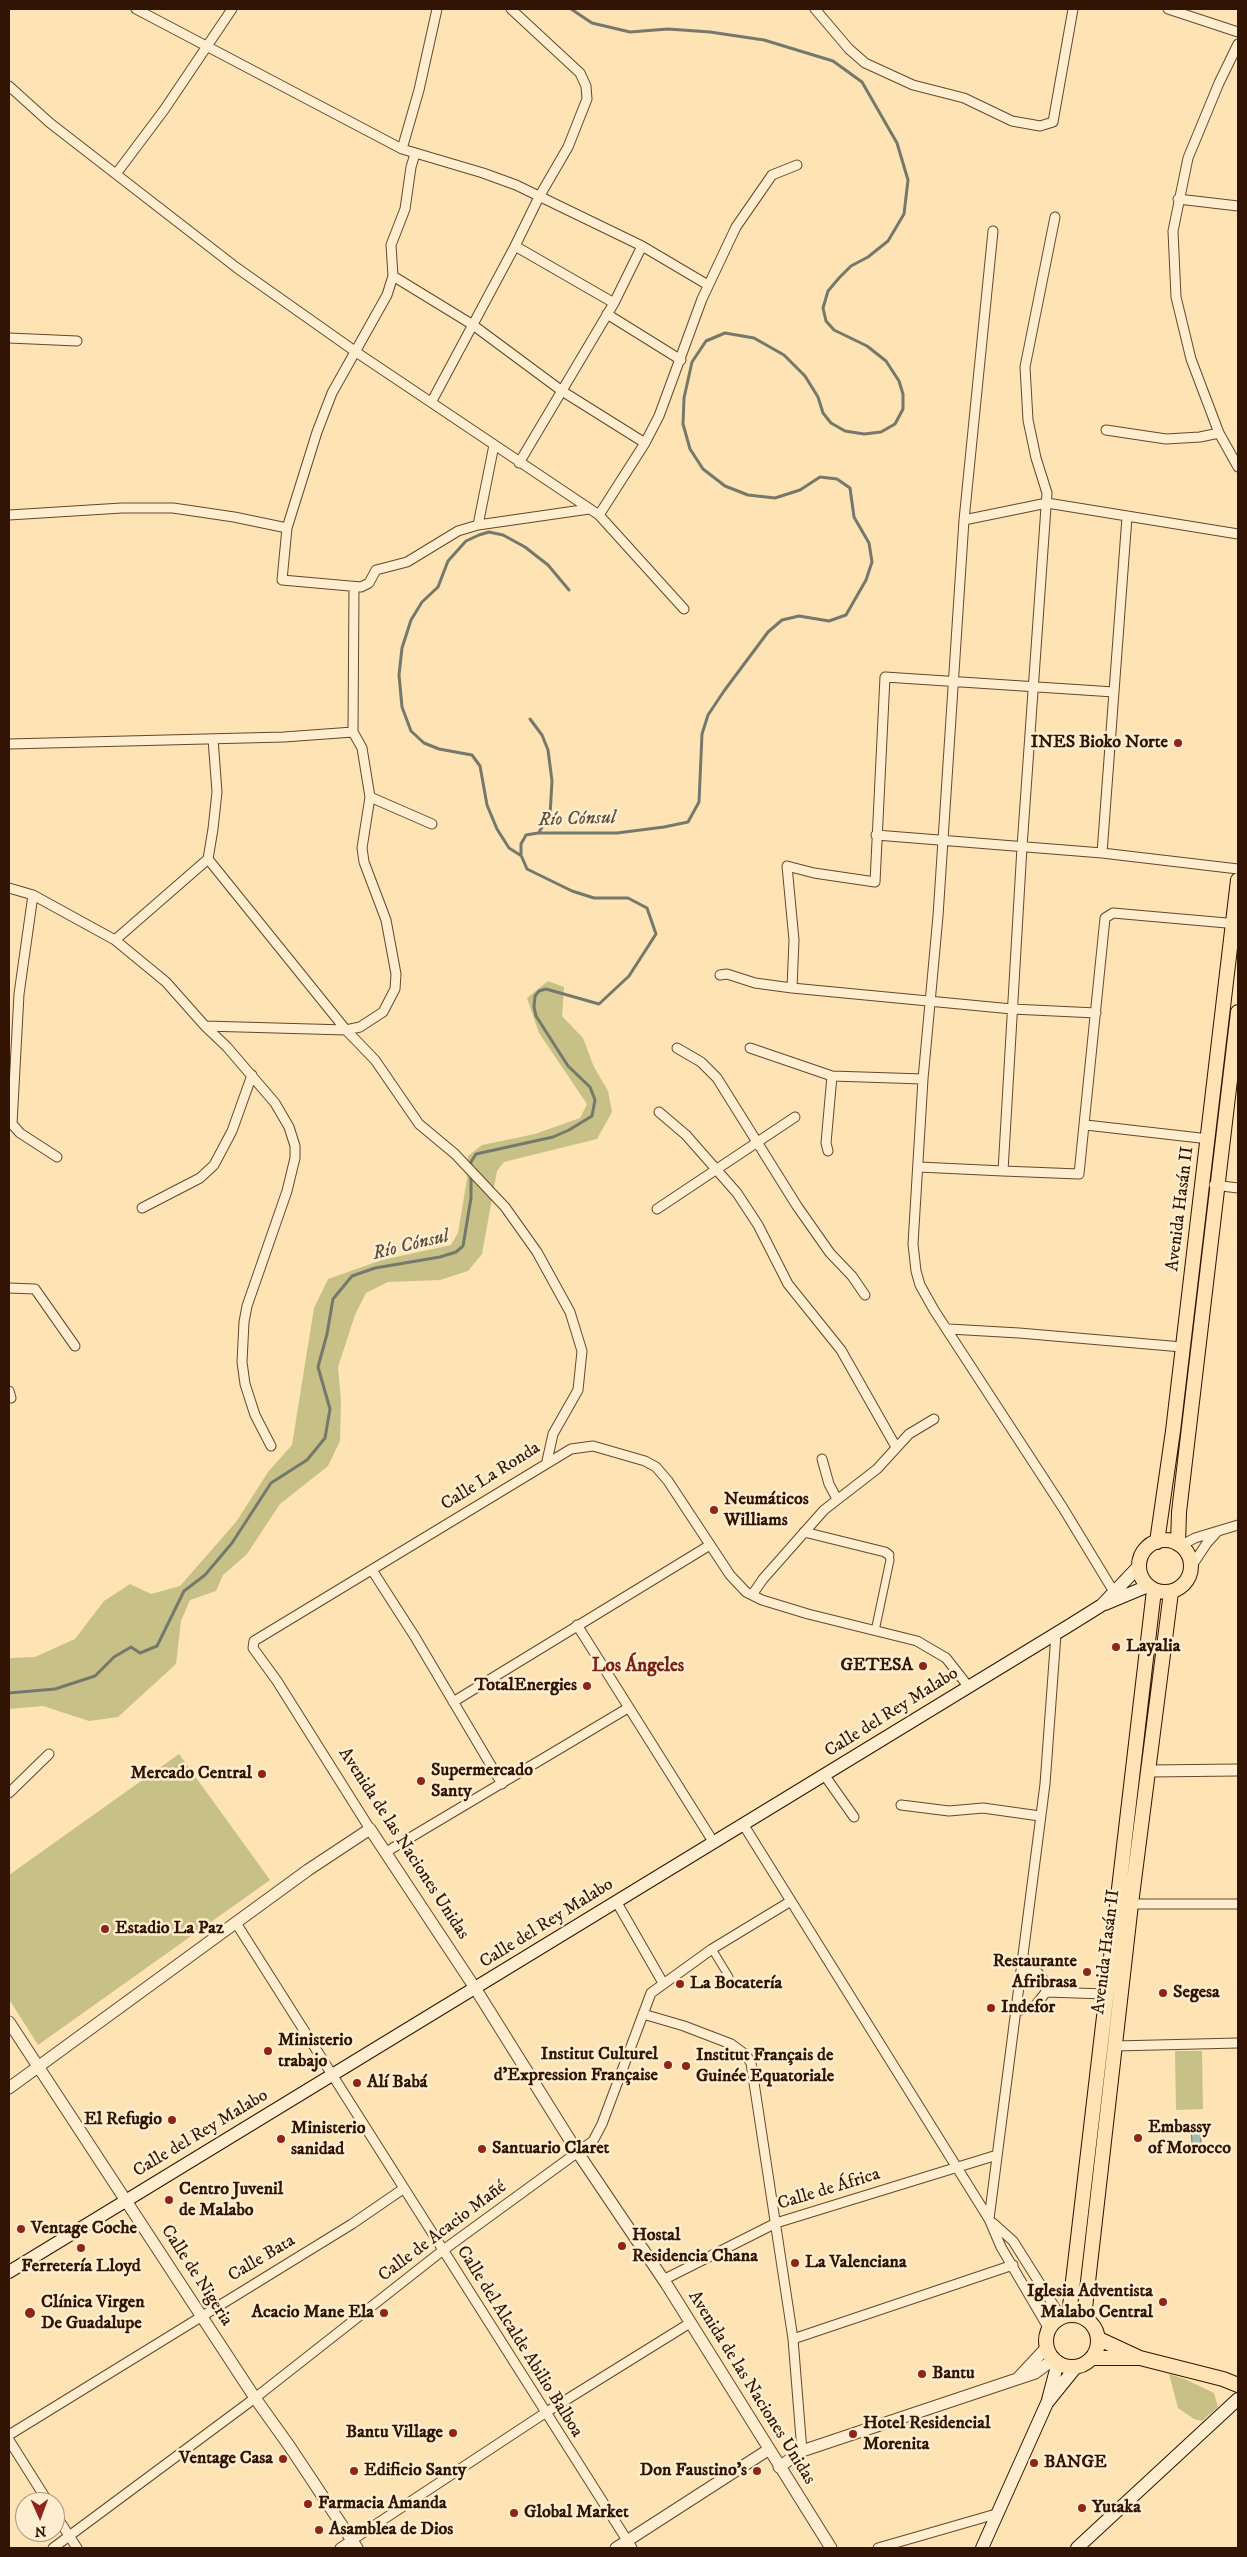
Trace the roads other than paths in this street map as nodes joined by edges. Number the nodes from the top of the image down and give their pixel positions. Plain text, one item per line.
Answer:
1 (136, 9) edge
2 (232, 9) edge
3 (437, 9) edge
4 (511, 9) edge
5 (815, 9) edge
6 (1073, 9) edge
7 (1168, 9) edge
8 (1238, 32) edge
9 (1238, 44) edge
10 (207, 46) junction
11 (9, 86) edge
12 (402, 149) junction
13 (415, 154) junction
14 (797, 165) dead end
15 (116, 174) junction
16 (539, 197) junction
17 (1178, 199) junction
18 (1238, 206) edge
19 (1055, 217) dead end
20 (994, 231) dead end
21 (515, 246) junction
22 (642, 246) junction
23 (392, 276) junction
24 (708, 285) junction
25 (614, 303) junction
26 (607, 314) junction
27 (473, 325) junction
28 (9, 338) edge
29 (77, 341) dead end
30 (356, 352) junction
31 (681, 360) junction
32 (562, 391) junction
33 (432, 401) junction
34 (1106, 430) dead end
35 (1219, 433) junction
36 (645, 443) junction
37 (494, 445) junction
38 (519, 463) junction
39 (1238, 467) edge
40 (1047, 503) junction
41 (589, 509) junction
42 (9, 515) edge
43 (599, 515) junction
44 (1127, 517) junction
45 (964, 520) junction
46 (478, 525) junction
47 (287, 528) junction
48 (1238, 534) edge
49 (354, 587) junction
50 (684, 609) dead end
51 (953, 681) junction
52 (1035, 686) junction
53 (1114, 692) junction
54 (353, 732) junction
55 (213, 739) junction
56 (9, 744) edge
57 (370, 797) junction
58 (432, 824) dead end
59 (876, 835) junction
60 (942, 840) junction
61 (1022, 847) junction
62 (1102, 853) junction
63 (208, 859) junction
64 (1238, 869) edge
65 (1238, 880) edge
66 (9, 888) edge
67 (33, 895) junction
68 (1235, 924) edge
69 (115, 940) junction
70 (720, 975) dead end
71 (792, 988) junction
72 (9, 994) edge
73 (18, 994) junction
74 (930, 1001) junction
75 (1012, 1009) junction
76 (1238, 1012) edge
77 (1096, 1013) junction
78 (205, 1026) junction
79 (346, 1030) junction
80 (677, 1048) dead end
81 (750, 1048) dead end
82 (252, 1074) junction
83 (832, 1076) junction
84 (923, 1079) junction
85 (659, 1112) dead end
86 (795, 1117) dead end
87 (10, 1124) edge
88 (1086, 1125) junction
89 (1209, 1139) junction
90 (758, 1142) junction
91 (828, 1151) dead end
92 (57, 1157) dead end
93 (919, 1167) junction
94 (717, 1169) junction
95 (1003, 1172) junction
96 (1203, 1183) junction
97 (1218, 1186) junction
98 (1238, 1188) edge
99 (142, 1208) dead end
100 (657, 1208) dead end
101 (9, 1288) edge
102 (865, 1295) dead end
103 (948, 1329) junction
104 (75, 1346) dead end
105 (1182, 1347) junction
106 (934, 1419) dead end
107 (553, 1434) junction
108 (271, 1446) dead end
109 (896, 1447) junction
110 (565, 1451) junction
111 (822, 1459) dead end
112 (548, 1461) junction
113 (837, 1499) junction
114 (1238, 1524) edge
115 (804, 1532) junction
116 (1216, 1533) junction
117 (1157, 1542) junction
118 (710, 1545) junction
119 (1179, 1545) junction
120 (889, 1555) joint
121 (1139, 1566) junction
122 (1191, 1567) junction
123 (372, 1570) junction
124 (1151, 1588) junction
125 (1114, 1592) junction
126 (1171, 1592) junction
127 (752, 1595) junction
128 (1102, 1605) junction
129 (577, 1625) junction
130 (875, 1631) junction
131 (1056, 1634) junction
132 (254, 1641) joint
133 (968, 1686) junction
134 (453, 1702) junction
135 (628, 1708) junction
136 (49, 1754) dead end
137 (1238, 1770) edge
138 (1149, 1771) junction
139 (825, 1776) junction
140 (502, 1784) junction
141 (9, 1793) edge
142 (901, 1805) dead end
143 (1040, 1816) junction
144 (854, 1817) dead end
145 (743, 1824) junction
146 (370, 1829) junction
147 (714, 1843) junction
148 (386, 1852) junction
149 (616, 1901) junction
150 (791, 1901) junction
151 (1131, 1904) junction
152 (1238, 1904) edge
153 (236, 1923) junction
154 (712, 1949) junction
155 (1021, 1966) junction
156 (729, 1977) dead end
157 (663, 1982) junction
158 (475, 1988) junction
159 (1046, 1992) junction
160 (1106, 1994) junction
161 (1016, 2011) junction
162 (643, 2014) junction
163 (9, 2022) edge
164 (1238, 2043) edge
165 (1115, 2046) junction
166 (39, 2067) junction
167 (330, 2075) junction
168 (9, 2088) edge
169 (578, 2153) junction
170 (998, 2155) junction
171 (955, 2167) junction
172 (403, 2189) junction
173 (125, 2201) junction
174 (989, 2219) junction
175 (776, 2223) junction
176 (442, 2251) junction
177 (1013, 2265) junction
178 (9, 2272) edge
179 (663, 2280) junction
180 (201, 2316) junction
181 (1065, 2316) junction
182 (1084, 2317) junction
183 (690, 2323) junction
184 (1049, 2329) junction
185 (793, 2339) junction
186 (1098, 2339) junction
187 (1053, 2356) junction
188 (1092, 2358) junction
189 (1140, 2358) junction
190 (1076, 2367) junction
191 (1238, 2378) edge
192 (1223, 2379) junction
193 (1238, 2385) edge
194 (255, 2398) junction
195 (1238, 2399) edge
196 (1047, 2403) junction
197 (545, 2412) junction
198 (9, 2435) edge
199 (9, 2440) edge
200 (768, 2450) junction
201 (802, 2451) junction
202 (779, 2467) junction
203 (42, 2492) edge
204 (996, 2514) junction
205 (65, 2530) edge
206 (69, 2536) junction
207 (354, 2544) edge
208 (630, 2545) edge
209 (53, 2548) edge
210 (76, 2548) edge
211 (340, 2548) edge
212 (616, 2548) edge
213 (831, 2548) edge
214 (878, 2548) edge
215 (982, 2548) edge
216 (1077, 2548) edge

1 - 10 street
2 - 10 street
3 - 12 street
4 - 16 street
5 - 6 street
7 - 8 street
9 - 17 street
10 - 12 street
10 - 15 street
11 - 15 street
12 - 13 street
13 - 16 street
13 - 23 street
14 - 24 street
15 - 30 street
16 - 21 street
16 - 22 street
17 - 18 street
17 - 35 street
19 - 40 street
20 - 45 street
21 - 25 street
21 - 27 street
22 - 24 street
22 - 25 street
23 - 27 street
23 - 30 street
24 - 31 street
25 - 26 street
26 - 31 street
26 - 32 street
27 - 32 street
27 - 33 street
28 - 29 street
30 - 33 street
30 - 47 street
31 - 36 street
32 - 36 street
32 - 38 street
33 - 37 street
34 - 35 street
35 - 39 street
36 - 43 street
37 - 38 street
37 - 46 street
38 - 41 street
40 - 44 street
40 - 45 street
40 - 52 street
41 - 43 street
41 - 46 street
42 - 47 street
43 - 50 street
44 - 48 street
44 - 53 street
45 - 51 street
46 - 49 street
47 - 49 street
49 - 54 street
51 - 52 street
51 - 59 street
51 - 60 street
52 - 53 street
52 - 61 street
53 - 62 street
54 - 55 street
54 - 57 street
55 - 56 street
55 - 63 street
57 - 58 street
57 - 79 street
59 - 60 street
59 - 71 street
60 - 61 street
60 - 74 street
61 - 62 street
61 - 75 street
62 - 64 street
63 - 69 street
63 - 79 street
65 - 68 main road, Avenida Hasán II
66 - 67 street
67 - 69 street
67 - 73 street
68 - 77 street
68 - 89 main road, Avenida Hasán II
69 - 78 street
70 - 71 street
71 - 74 street
72 - 73 street
73 - 87 street
74 - 75 street
74 - 84 street
75 - 77 street
75 - 95 street
76 - 97 main road, Avenida Hasán II
77 - 88 street
78 - 79 street
78 - 82 street
79 - 107 street
80 - 90 street
81 - 83 street
82 - 99 street
82 - 108 street
83 - 84 street
83 - 91 street
84 - 93 street
85 - 94 street
86 - 90 street
87 - 92 street
88 - 89 street
88 - 95 street
89 - 96 main road, Avenida Hasán II
90 - 94 street
90 - 102 street
93 - 95 street
93 - 103 street
94 - 100 street
94 - 109 street
96 - 97 street
96 - 105 main road, Avenida Hasán II
97 - 98 street
97 - 119 main road, Avenida Hasán II
101 - 104 street
103 - 105 street
103 - 125 street
105 - 117 main road, Avenida Hasán II
106 - 109 street
107 - 110 street
107 - 112 street
109 - 113 street
110 - 112 street, Calle La Ronda
110 - 118 street, Calle La Ronda
111 - 113 street
112 - 123 street, Calle La Ronda
113 - 115 street
114 - 116 street
115 - 120 street
115 - 127 street
116 - 119 street
116 - 122 street
117 - 119 main road
117 - 121 main road
118 - 127 street, Calle La Ronda
118 - 129 street
119 - 122 main road
120 - 130 street
121 - 124 main road
121 - 125 main road, Calle del Rey Malabo
122 - 126 main road
123 - 132 street, Calle La Ronda
123 - 134 street
124 - 126 main road
124 - 128 main road, Calle del Rey Malabo
124 - 160 main road, Avenida Hasán II
125 - 128 main road, Calle del Rey Malabo
126 - 138 main road, Avenida Hasán II
127 - 130 street
128 - 131 main road, Calle del Rey Malabo
129 - 134 street
129 - 135 street
130 - 133 street
131 - 133 main road, Calle del Rey Malabo
131 - 143 street
132 - 146 street, Avenida de las Naciones Unidas
133 - 139 main road, Calle del Rey Malabo
134 - 140 street
135 - 140 street
135 - 147 street
136 - 141 street
137 - 138 street
138 - 151 main road, Avenida Hasán II
139 - 144 street
139 - 145 main road, Calle del Rey Malabo
140 - 148 street
142 - 143 street
143 - 155 street
145 - 147 main road, Calle del Rey Malabo
145 - 150 street
146 - 148 street, Avenida de las Naciones Unidas
146 - 153 street
147 - 149 main road, Calle del Rey Malabo
148 - 158 street, Avenida de las Naciones Unidas
149 - 157 street
149 - 158 main road, Calle del Rey Malabo
150 - 154 street, Calle de Acacio Mañé
150 - 171 street
151 - 152 street
151 - 165 main road, Avenida Hasán II
153 - 166 street
153 - 167 street, Calle del Alcalde Abilio Balboa
154 - 156 street
154 - 157 street, Calle de Acacio Mañé
155 - 159 street
155 - 161 street
157 - 162 street, Calle de Acacio Mañé
158 - 167 main road, Calle del Rey Malabo
158 - 169 street, Avenida de las Naciones Unidas
159 - 160 street
159 - 161 street
160 - 181 main road, Avenida Hasán II
161 - 170 street
162 - 169 street, Calle de Acacio Mañé
162 - 175 street
163 - 166 street, Calle de Nigeria
164 - 165 street
165 - 182 main road, Avenida Hasán II
166 - 168 street
166 - 173 street, Calle de Nigeria
167 - 172 street, Calle del Alcalde Abilio Balboa
167 - 173 main road, Calle del Rey Malabo
169 - 176 street, Calle de Acacio Mañé
169 - 179 street, Avenida de las Naciones Unidas
170 - 171 street, Calle de África
170 - 174 street
171 - 174 street
171 - 175 street, Calle de África
172 - 176 street, Calle del Alcalde Abilio Balboa
172 - 180 street, Calle Bata
173 - 178 main road, Calle del Rey Malabo
173 - 180 street, Calle de Nigeria
174 - 177 street
174 - 181 street
175 - 179 street, Calle de África
175 - 185 street
176 - 194 street, Calle de Acacio Mañé
176 - 197 street, Calle del Alcalde Abilio Balboa
177 - 184 street
177 - 185 street
179 - 183 street, Avenida de las Naciones Unidas
180 - 194 street, Calle de Nigeria
180 - 198 street, Calle Bata
181 - 182 main road
181 - 184 main road
182 - 186 main road
183 - 197 street
183 - 200 street, Avenida de las Naciones Unidas
184 - 187 main road
185 - 201 street
186 - 188 main road
186 - 189 main road
187 - 190 main road
187 - 196 main road
187 - 201 street
188 - 189 main road
188 - 190 main road
189 - 192 main road
190 - 196 main road
191 - 192 main road
192 - 193 main road
194 - 206 street, Calle de Acacio Mañé
194 - 207 street, Calle de Nigeria
195 - 216 main road
196 - 204 main road
197 - 207 street
197 - 208 street, Calle del Alcalde Abilio Balboa
199 - 203 street
200 - 202 street, Avenida de las Naciones Unidas
200 - 208 street
201 - 202 street
202 - 213 street, Avenida de las Naciones Unidas
204 - 214 street
204 - 215 main road
205 - 206 street
206 - 209 street, Calle de Acacio Mañé
206 - 210 street
207 - 211 street
208 - 212 street

